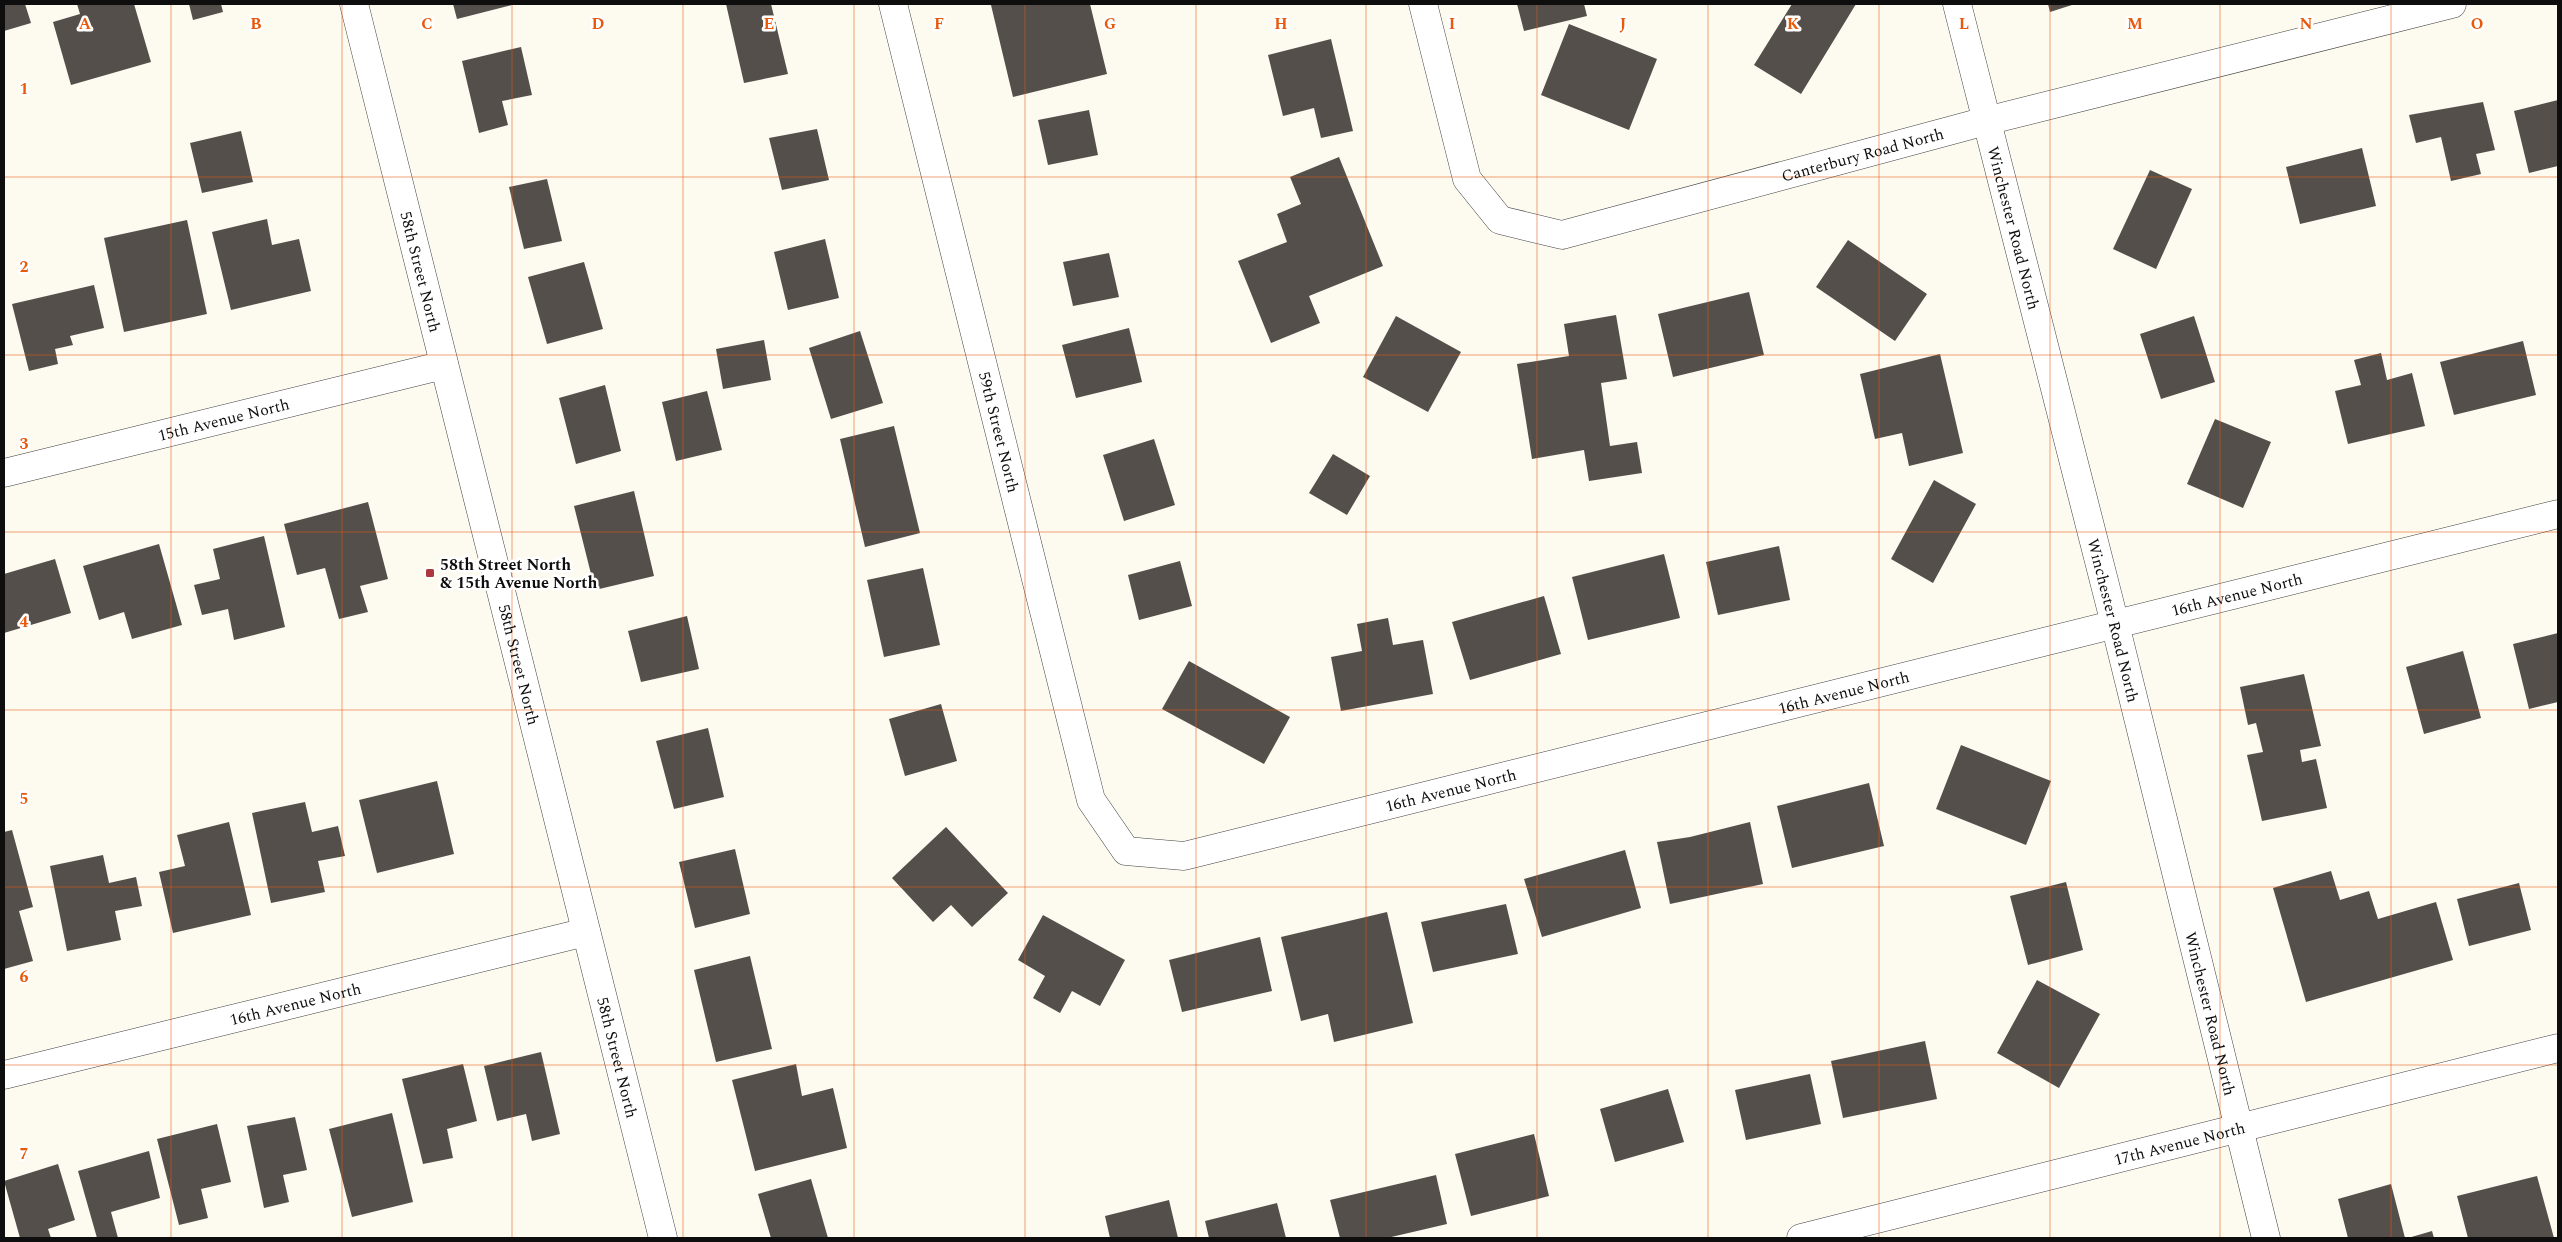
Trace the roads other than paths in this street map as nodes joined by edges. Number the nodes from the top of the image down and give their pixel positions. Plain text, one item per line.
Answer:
1 (354, 4) edge
2 (893, 4) edge
3 (1423, 4) edge
4 (1957, 4) edge
5 (2452, 4) edge
6 (1986, 121) junction
7 (444, 365) junction
8 (4, 473) edge
9 (2558, 514) edge
10 (2115, 624) junction
11 (1126, 851) joint
12 (586, 932) junction
13 (2558, 1048) edge
14 (4, 1075) edge
15 (2238, 1129) junction
16 (663, 1238) edge
17 (1801, 1238) edge
18 (2266, 1238) edge

1 - 7 street, 58th Street North
2 - 11 street, 59th Street North
3 - 6 street, Canterbury Road North
4 - 6 street, Winchester Road North
5 - 6 street, Canterbury Road North
6 - 10 street, Winchester Road North
7 - 8 street, 15th Avenue North
7 - 12 street, 58th Street North
9 - 10 street, 16th Avenue North
10 - 11 street, 16th Avenue North
10 - 15 street, Winchester Road North
12 - 14 street, 16th Avenue North
12 - 16 street, 58th Street North
13 - 15 street, 17th Avenue North
15 - 17 street, 17th Avenue North
15 - 18 street, Winchester Road North

